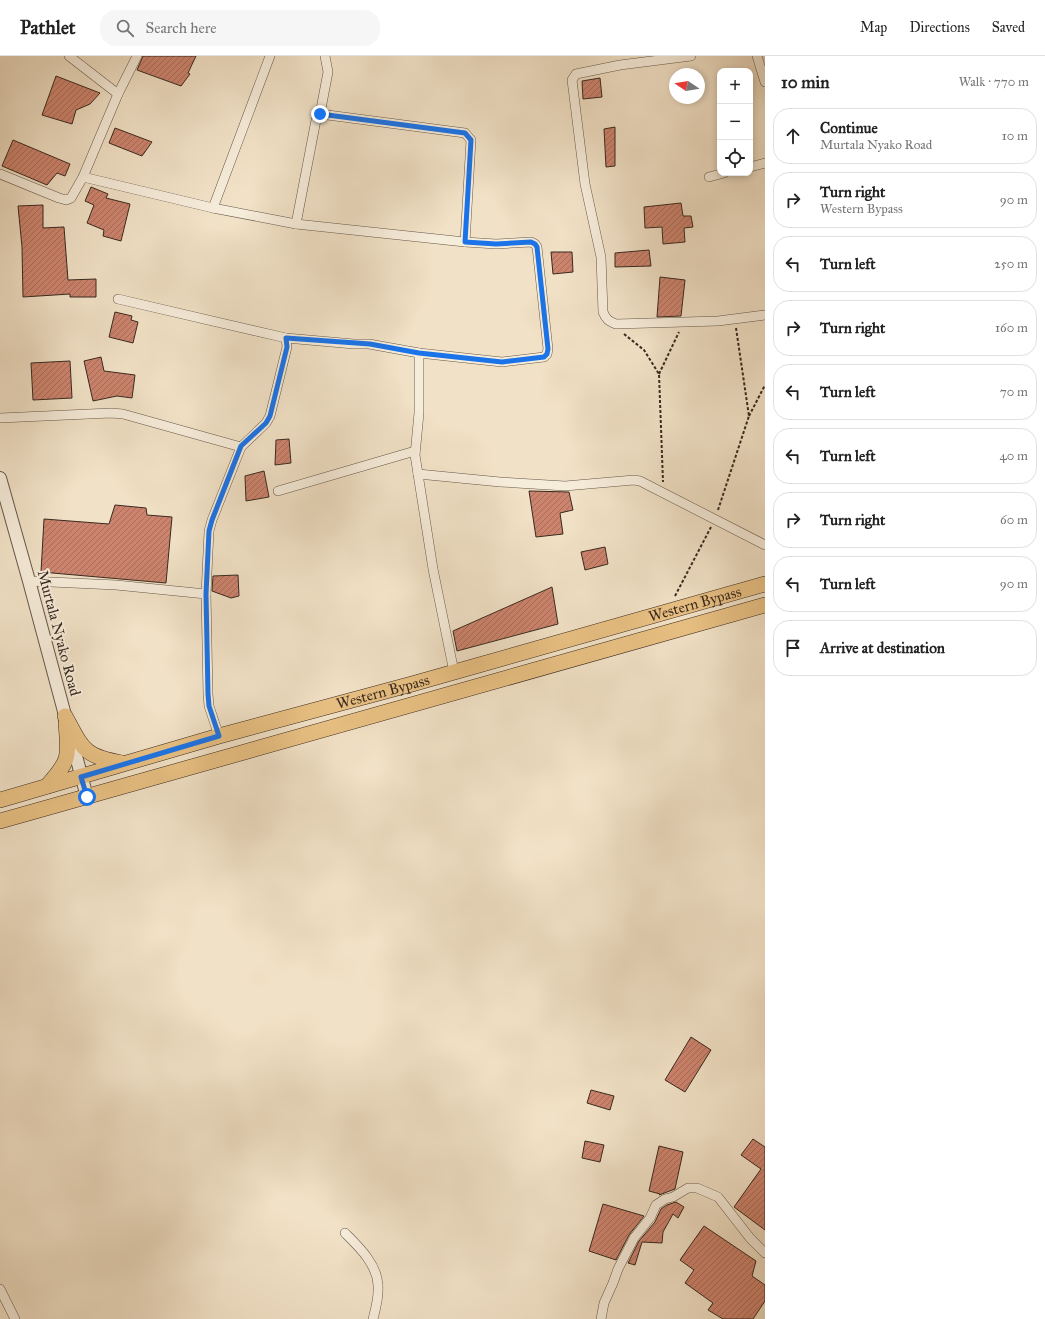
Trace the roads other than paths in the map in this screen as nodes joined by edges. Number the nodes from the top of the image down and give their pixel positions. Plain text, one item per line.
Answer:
1 (69, 56) edge
2 (138, 56) edge
3 (270, 56) edge
4 (325, 56) edge
5 (691, 56) edge
6 (756, 56) edge
7 (620, 61) edge
8 (765, 82) edge
9 (118, 94) junction
10 (320, 114) junction
11 (765, 163) edge
12 (753, 166) edge
13 (0, 174) edge
14 (717, 175) edge
15 (83, 177) junction
16 (709, 177) dead end
17 (213, 208) junction
18 (296, 224) junction
19 (465, 242) junction
20 (118, 299) dead end
21 (765, 315) edge
22 (286, 338) junction
23 (419, 353) junction
24 (0, 418) edge
25 (241, 446) junction
26 (415, 451) junction
27 (418, 474) junction
28 (0, 478) edge
29 (278, 492) dead end
30 (765, 545) edge
31 (29, 581) junction
32 (765, 584) edge
33 (206, 594) junction
34 (765, 605) edge
35 (454, 672) junction
36 (65, 716) junction
37 (219, 736) junction
38 (124, 764) junction
39 (81, 777) junction
40 (47, 786) junction
41 (87, 797) junction
42 (0, 800) edge
43 (0, 821) edge
44 (345, 1234) dead end
45 (765, 1253) edge
46 (0, 1289) edge
47 (15, 1319) edge
48 (373, 1319) edge
49 (601, 1319) edge

1 - 9 street
2 - 9 street
3 - 17 street
4 - 10 street
5 - 7 street
6 - 8 street
7 - 21 street
9 - 15 street
10 - 18 street
10 - 19 street
11 - 12 street
13 - 15 street
14 - 16 street
15 - 17 street
17 - 18 street
18 - 19 street
19 - 23 street
20 - 22 street
22 - 23 street
22 - 25 street
23 - 26 street
24 - 25 street
25 - 33 street
26 - 27 street
26 - 29 street
27 - 30 street
27 - 35 street
28 - 31 street, Murtala Nyako Road
31 - 33 street
31 - 36 street, Murtala Nyako Road
32 - 35 main road, Western Bypass
33 - 37 street
34 - 41 main road, Western Bypass
35 - 37 main road, Western Bypass
36 - 38 main road
36 - 39 street, Murtala Nyako Road
36 - 40 main road
37 - 38 main road, Western Bypass
38 - 39 main road, Western Bypass
39 - 40 main road, Western Bypass
39 - 41 street, Murtala Nyako Road
40 - 42 main road, Western Bypass
41 - 43 main road, Western Bypass
44 - 48 street
45 - 49 street
46 - 47 street

